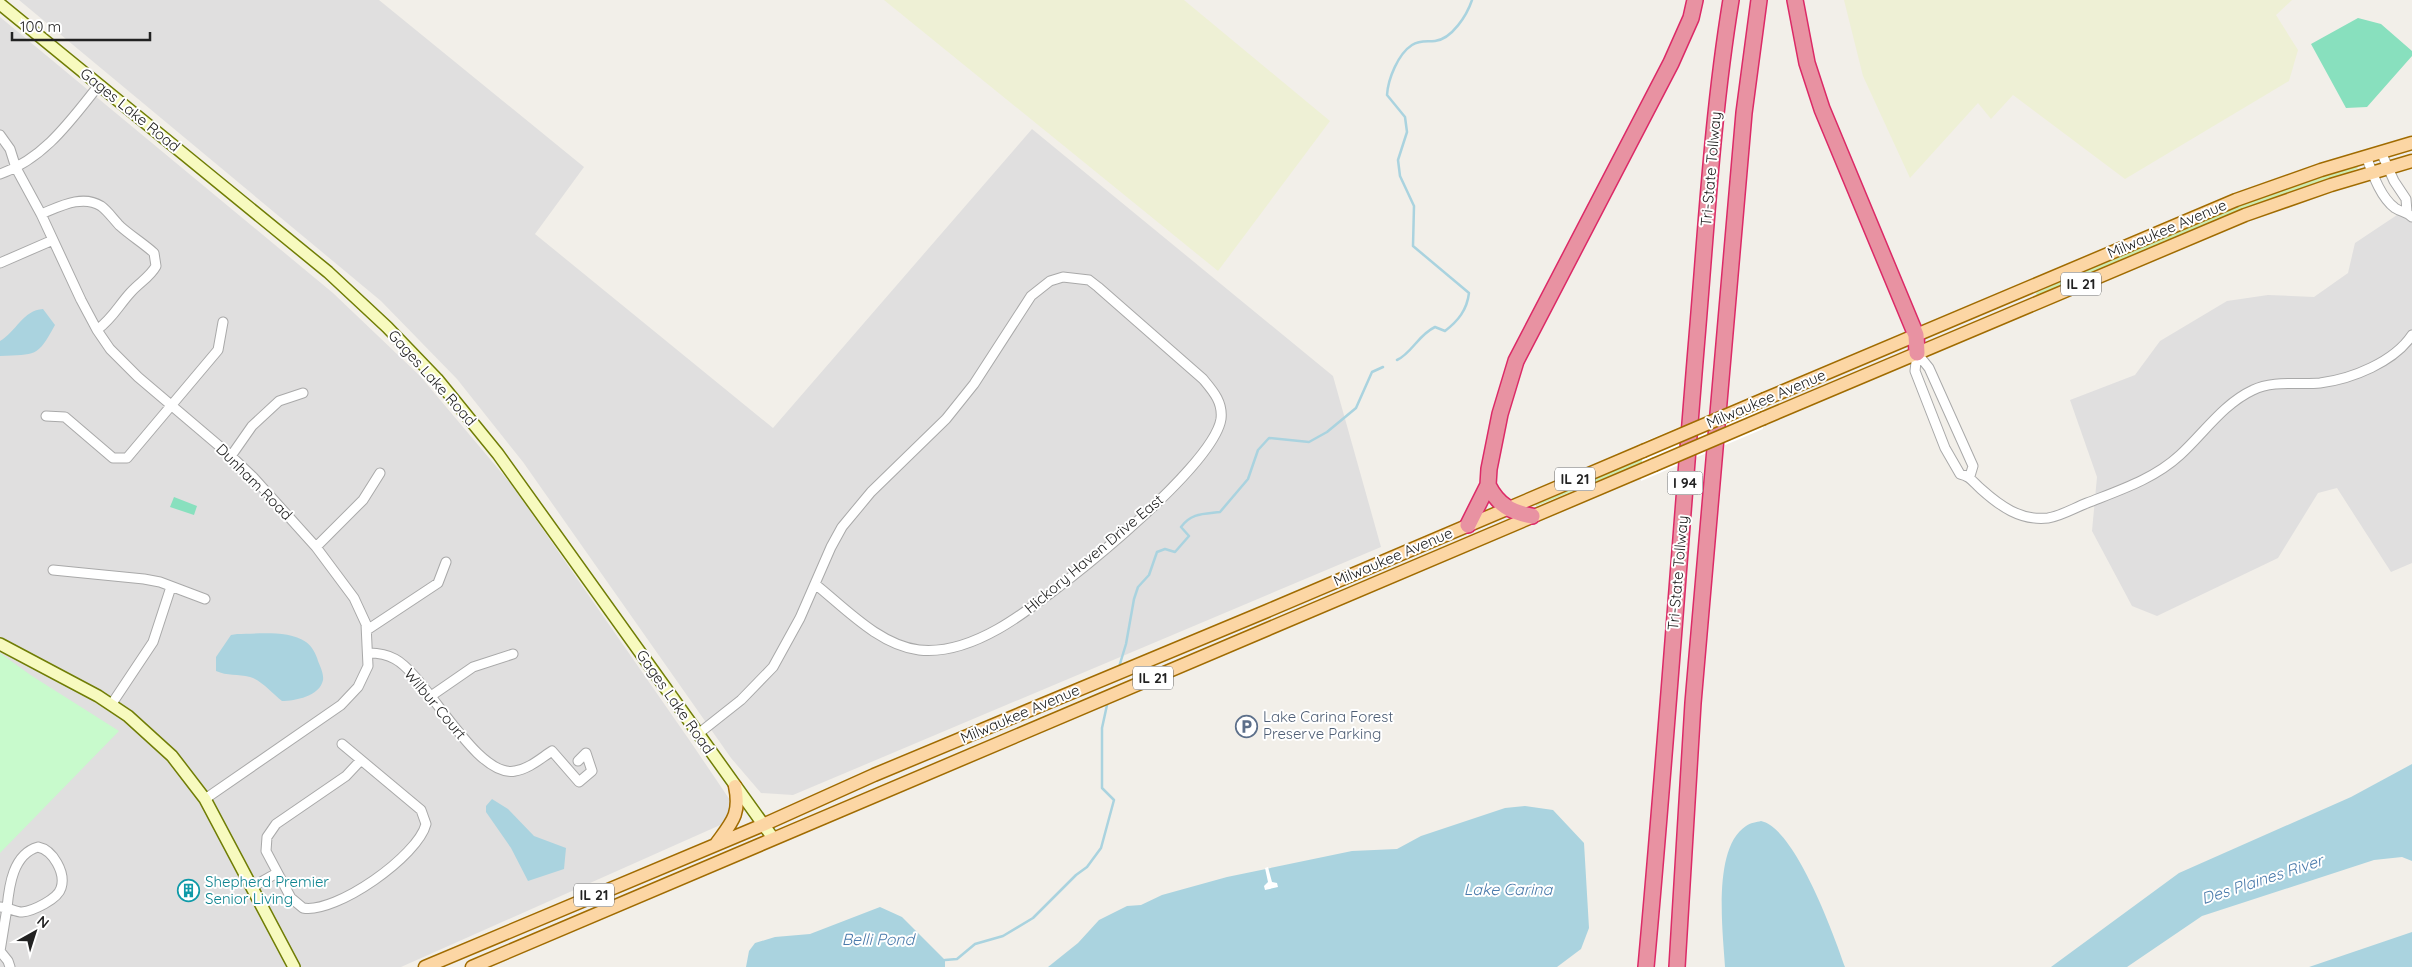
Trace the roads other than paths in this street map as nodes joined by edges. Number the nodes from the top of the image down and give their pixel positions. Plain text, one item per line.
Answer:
1 (1695, 0) edge
2 (1731, 0) edge
3 (1759, 0) edge
4 (1795, 0) edge
5 (0, 4) edge
6 (99, 85) junction
7 (0, 135) edge
8 (2412, 143) edge
9 (2381, 152) junction
10 (2366, 156) junction
11 (2412, 161) edge
12 (2388, 167) junction
13 (16, 168) junction
14 (2372, 172) junction
15 (0, 174) edge
16 (41, 214) junction
17 (2410, 215) edge
18 (53, 240) junction
19 (0, 263) edge
20 (223, 322) dead end
21 (97, 330) junction
22 (1916, 335) junction
23 (2412, 335) edge
24 (1917, 353) junction
25 (304, 393) dead end
26 (172, 404) junction
27 (46, 416) dead end
28 (231, 456) junction
29 (380, 473) dead end
30 (1970, 476) junction
31 (1488, 485) junction
32 (1506, 508) junction
33 (1532, 516) junction
34 (1468, 525) junction
35 (316, 547) junction
36 (446, 562) dead end
37 (53, 570) dead end
38 (816, 584) junction
39 (172, 587) junction
40 (205, 599) dead end
41 (367, 630) junction
42 (0, 644) edge
43 (369, 653) junction
44 (513, 654) dead end
45 (430, 696) junction
46 (112, 705) junction
47 (698, 734) junction
48 (342, 744) dead end
49 (361, 760) junction
50 (578, 761) dead end
51 (735, 786) junction
52 (205, 799) junction
53 (763, 825) junction
54 (773, 838) junction
55 (716, 845) junction
56 (277, 873) junction
57 (252, 887) junction
58 (3, 907) edge
59 (0, 951) edge
60 (10, 967) edge
61 (294, 967) edge
62 (425, 967) edge
63 (472, 967) edge
64 (1646, 967) edge
65 (1676, 967) edge

1 - 31 highway
2 - 64 highway, Tri-State Tollway / I 94
3 - 65 highway, Tri-State Tollway / I 94
4 - 22 highway
5 - 6 street, Gages Lake Road
6 - 13 street
6 - 47 street, Gages Lake Road
7 - 13 street, Dunham Road
8 - 9 main road, Milwaukee Avenue
9 - 10 main road, Milwaukee Avenue
9 - 12 street
10 - 14 street
10 - 22 main road, Milwaukee Avenue / IL 21
11 - 12 main road, Milwaukee Avenue
12 - 14 main road, Milwaukee Avenue / IL 21
12 - 17 street
13 - 15 street
13 - 16 street, Dunham Road
14 - 17 street
14 - 24 main road, Milwaukee Avenue / IL 21
16 - 18 street, Dunham Road
16 - 21 street
18 - 19 street
18 - 21 street, Dunham Road
20 - 26 street
21 - 26 street, Dunham Road
22 - 24 highway
22 - 32 main road, Milwaukee Avenue / IL 21, bridge
23 - 30 street
24 - 30 street
24 - 30 street
24 - 33 main road, Milwaukee Avenue / IL 21, bridge
25 - 28 street
26 - 27 street
26 - 28 street, Dunham Road
28 - 35 street, Dunham Road
29 - 35 street
31 - 32 highway
31 - 34 highway
32 - 33 highway
32 - 34 main road, Milwaukee Avenue / IL 21
33 - 54 main road, Milwaukee Avenue / IL 21
34 - 53 main road, Milwaukee Avenue / IL 21
35 - 41 street, Dunham Road
36 - 41 street
37 - 39 street
38 - 38 street, Hickory Haven Drive East
38 - 47 street, Hickory Haven Drive East
39 - 40 street
39 - 46 street
41 - 43 street, Dunham Road
42 - 46 street
43 - 45 street, Wilbur Court
43 - 52 street, Dunham Road
44 - 45 street
45 - 50 street, Wilbur Court
46 - 52 street
47 - 51 street, Gages Lake Road
48 - 49 street
49 - 56 street
49 - 56 street
51 - 53 street, Gages Lake Road
51 - 55 main road
52 - 57 street
53 - 54 street, Gages Lake Road
53 - 55 main road, Milwaukee Avenue / IL 21
54 - 63 main road, Milwaukee Avenue / IL 21
55 - 62 main road, Milwaukee Avenue / IL 21
56 - 57 street
57 - 61 street
58 - 58 street
58 - 59 street
59 - 60 street

